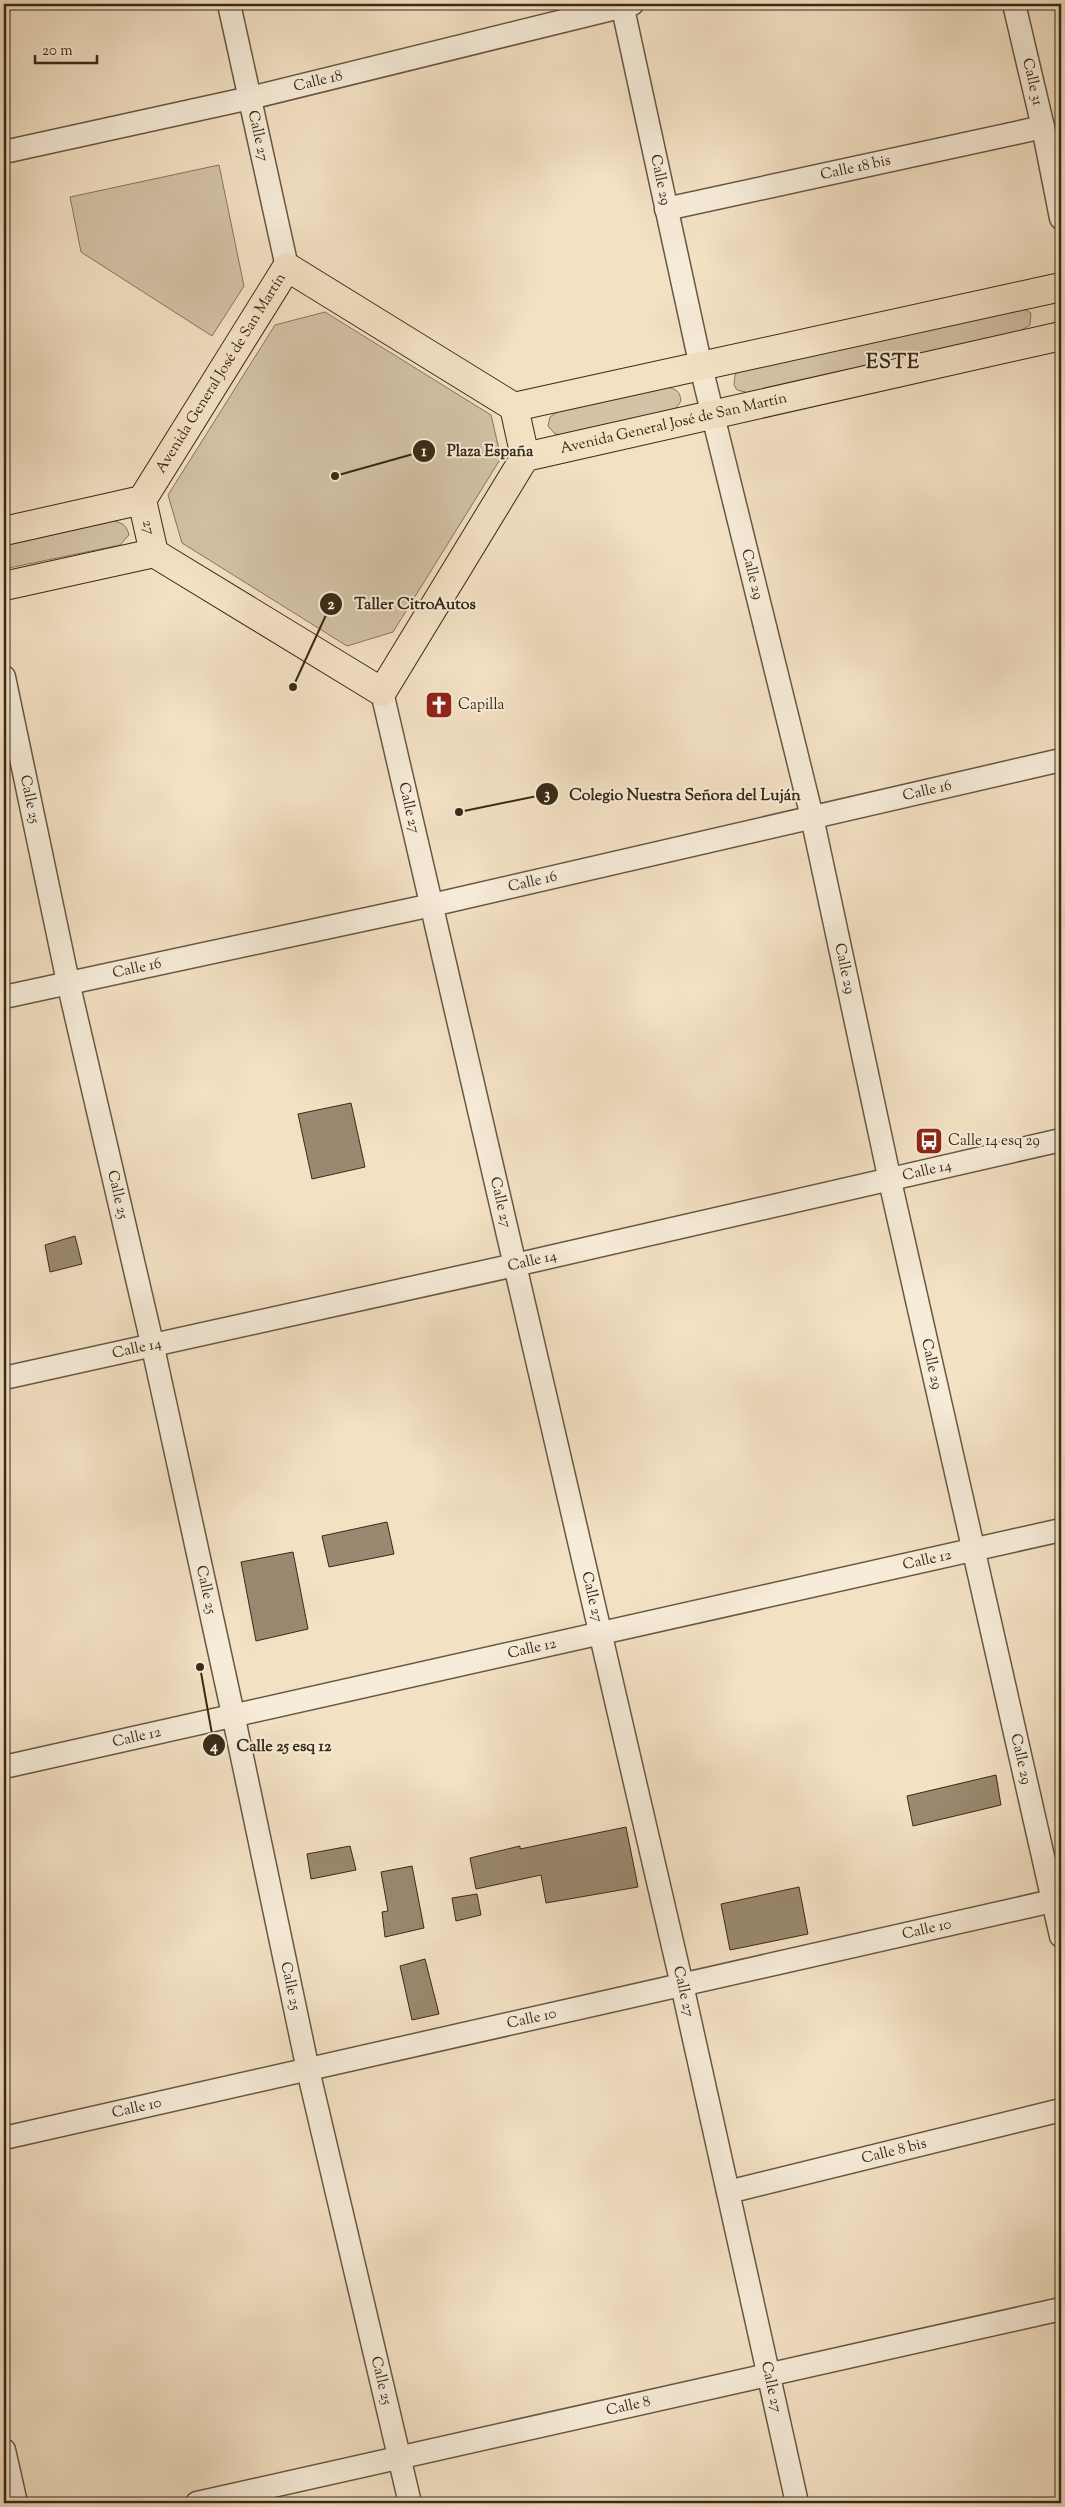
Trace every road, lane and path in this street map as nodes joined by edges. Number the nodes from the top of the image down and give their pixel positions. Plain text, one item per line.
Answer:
1 (229, 4) edge
2 (626, 4) edge
3 (1014, 4) edge
4 (250, 98) junction
5 (1043, 127) junction
6 (4, 152) edge
7 (666, 209) junction
8 (1061, 218) edge
9 (287, 267) junction
10 (1061, 287) edge
11 (1061, 336) edge
12 (701, 367) junction
13 (514, 407) junction
14 (712, 414) junction
15 (524, 457) junction
16 (142, 500) junction
17 (4, 531) edge
18 (154, 553) junction
19 (4, 586) edge
20 (4, 677) edge
21 (382, 692) junction
22 (1061, 760) edge
23 (812, 817) junction
24 (432, 905) junction
25 (68, 982) junction
26 (4, 997) edge
27 (1061, 1140) edge
28 (890, 1181) junction
29 (515, 1265) junction
30 (152, 1344) junction
31 (4, 1378) edge
32 (1061, 1530) edge
33 (972, 1550) junction
34 (600, 1633) junction
35 (233, 1714) junction
36 (4, 1767) edge
37 (1058, 1900) edge
38 (1061, 1936) edge
39 (682, 1985) junction
40 (308, 2070) junction
41 (1061, 2110) edge
42 (4, 2138) edge
43 (728, 2192) junction
44 (1061, 2310) edge
45 (769, 2375) junction
46 (4, 2450) edge
47 (401, 2458) junction
48 (16, 2503) edge
49 (197, 2503) edge
50 (410, 2503) edge
51 (797, 2503) edge

1 - 4 street, Calle 27
2 - 4 street, Calle 18
2 - 7 street, Calle 29
3 - 5 street, Calle 31
4 - 6 street, Calle 18
4 - 9 street, Calle 27
5 - 7 street, Calle 18 bis
5 - 8 street, Calle 31
7 - 12 street, Calle 29
9 - 13 main road, Avenida General José de San Martín
9 - 16 main road, Avenida General José de San Martín
10 - 12 main road
11 - 14 main road, Avenida General José de San Martín
12 - 13 main road
12 - 14 street, Calle 29
13 - 15 main road
14 - 15 main road, Avenida General José de San Martín
14 - 23 street, Calle 29
15 - 21 main road
16 - 17 main road
16 - 18 main road, 27
18 - 19 main road
18 - 21 main road
20 - 25 street, Calle 25
21 - 24 street, Calle 27
22 - 23 street, Calle 16
23 - 24 street, Calle 16
23 - 28 street, Calle 29
24 - 25 street, Calle 16
24 - 29 street, Calle 27
25 - 26 street, Calle 16
25 - 30 street, Calle 25
27 - 28 street, Calle 14
28 - 29 street, Calle 14
28 - 33 street, Calle 29
29 - 30 street, Calle 14
29 - 34 street, Calle 27
30 - 31 street, Calle 14
30 - 35 street, Calle 25
32 - 33 street, Calle 12
33 - 34 street, Calle 12
33 - 37 street, Calle 29
34 - 35 street, Calle 12
34 - 39 street, Calle 27
35 - 36 street, Calle 12
35 - 40 street, Calle 25
37 - 38 street, Calle 29
37 - 39 street, Calle 10
39 - 40 street, Calle 10
39 - 43 street, Calle 27
40 - 42 street, Calle 10
40 - 47 street, Calle 25
41 - 43 street, Calle 8 bis
43 - 45 street, Calle 27
44 - 45 street, Calle 8
45 - 47 street, Calle 8
45 - 51 street, Calle 27
46 - 48 street
47 - 49 street, Calle 8
47 - 50 street, Calle 25

